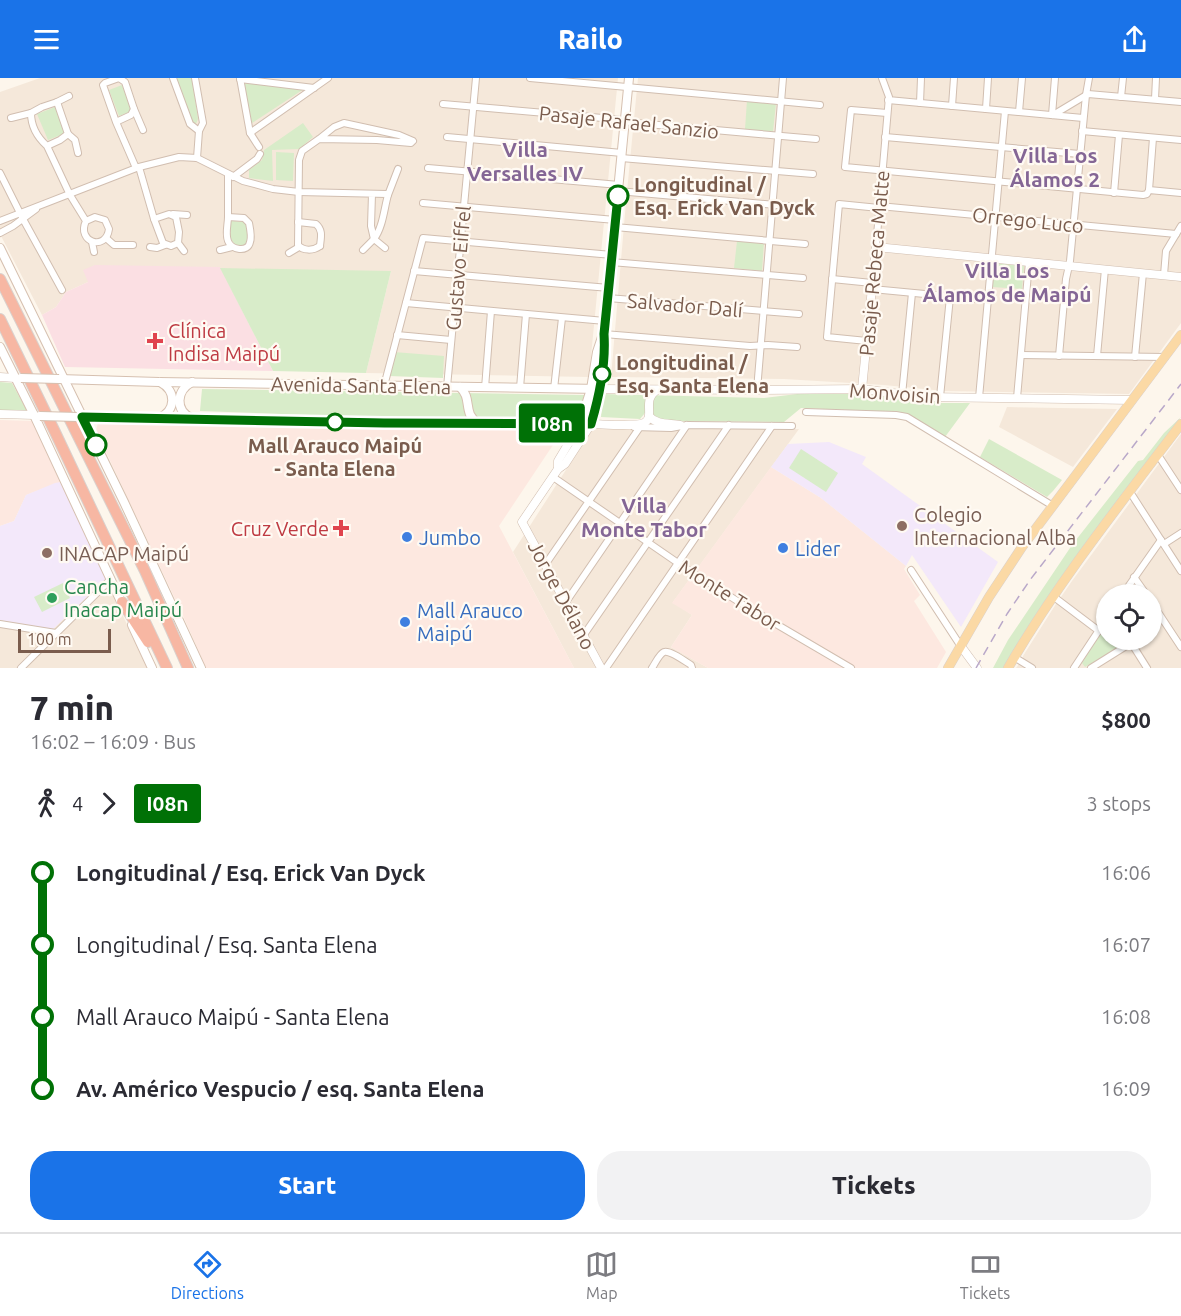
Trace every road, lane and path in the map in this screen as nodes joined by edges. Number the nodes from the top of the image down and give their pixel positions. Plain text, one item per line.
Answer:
1 (173, 78) edge
2 (195, 78) edge
3 (328, 78) edge
4 (476, 78) edge
5 (530, 78) edge
6 (783, 78) edge
7 (882, 78) edge
8 (921, 78) edge
9 (954, 78) edge
10 (988, 78) edge
11 (1022, 78) edge
12 (1055, 78) edge
13 (1089, 78) edge
14 (1123, 78) edge
15 (1156, 78) edge
16 (240, 79) edge
17 (629, 83) edge
18 (314, 88) junction
19 (1086, 95) junction
20 (69, 96) dead end
21 (1121, 97) junction
22 (1155, 99) junction
23 (888, 100) junction
24 (57, 102) junction
25 (781, 102) junction
26 (1181, 102) edge
27 (920, 103) junction
28 (443, 104) dead end
29 (820, 105) dead end
30 (952, 106) junction
31 (473, 107) junction
32 (134, 109) junction
33 (986, 109) junction
34 (1005, 111) junction
35 (1019, 112) junction
36 (31, 113) junction
37 (887, 113) junction
38 (1052, 115) junction
39 (10, 118) dead end
40 (1083, 118) junction
41 (625, 121) junction
42 (116, 122) junction
43 (143, 130) dead end
44 (377, 130) junction
45 (199, 131) junction
46 (1082, 131) junction
47 (250, 133) junction
48 (68, 134) junction
49 (1119, 135) junction
50 (778, 136) junction
51 (447, 137) dead end
52 (885, 137) junction
53 (1154, 138) junction
54 (319, 139) junction
55 (470, 139) junction
56 (816, 139) dead end
57 (378, 140) junction
58 (1181, 140) edge
59 (47, 146) junction
60 (1002, 147) junction
61 (78, 153) dead end
62 (1080, 154) junction
63 (622, 155) junction
64 (197, 158) junction
65 (137, 168) junction
66 (428, 168) dead end
67 (398, 169) dead end
68 (467, 171) junction
69 (775, 171) junction
70 (882, 171) junction
71 (0, 173) edge
72 (813, 174) dead end
73 (231, 175) junction
74 (999, 182) junction
75 (618, 188) junction
76 (1077, 189) junction
77 (1149, 190) junction
78 (299, 192) junction
79 (1114, 193) junction
80 (1181, 193) edge
81 (372, 194) junction
82 (388, 194) junction
83 (70, 195) junction
84 (423, 203) dead end
85 (772, 205) junction
86 (464, 206) junction
87 (879, 207) junction
88 (810, 208) dead end
89 (172, 214) junction
90 (21, 215) junction
91 (187, 215) dead end
92 (228, 217) junction
93 (996, 217) junction
94 (154, 219) junction
95 (0, 221) edge
96 (87, 221) junction
97 (298, 222) junction
98 (615, 223) junction
99 (1073, 225) junction
100 (1181, 226) edge
101 (0, 233) edge
102 (1176, 234) junction
103 (106, 238) junction
104 (374, 239) junction
105 (769, 241) junction
106 (92, 242) junction
107 (460, 242) junction
108 (178, 243) junction
109 (805, 244) dead end
110 (133, 245) dead end
111 (165, 245) junction
112 (248, 246) junction
113 (320, 246) junction
114 (150, 247) dead end
115 (232, 247) junction
116 (299, 247) junction
117 (876, 247) junction
118 (0, 248) edge
119 (385, 248) dead end
120 (220, 250) dead end
121 (363, 250) dead end
122 (184, 251) dead end
123 (327, 251) dead end
124 (94, 252) dead end
125 (256, 252) dead end
126 (290, 253) dead end
127 (992, 258) junction
128 (612, 259) junction
129 (1029, 262) junction
130 (1069, 266) junction
131 (1105, 269) junction
132 (414, 271) junction
133 (1143, 273) junction
134 (766, 274) junction
135 (457, 275) junction
136 (1164, 275) junction
137 (1181, 277) edge
138 (803, 278) dead end
139 (0, 279) edge
140 (832, 279) junction
141 (872, 286) junction
142 (609, 288) junction
143 (62, 290) dead end
144 (912, 293) junction
145 (950, 297) junction
146 (608, 298) junction
147 (988, 300) junction
148 (406, 303) junction
149 (454, 307) junction
150 (491, 311) junction
151 (763, 311) junction
152 (526, 314) junction
153 (799, 314) dead end
154 (562, 318) junction
155 (0, 319) edge
156 (605, 321) junction
157 (604, 334) junction
158 (397, 335) junction
159 (1181, 335) edge
160 (451, 340) junction
161 (867, 341) junction
162 (760, 345) junction
163 (0, 347) edge
164 (797, 347) dead end
165 (1021, 355) junction
166 (1059, 356) junction
167 (1098, 356) junction
168 (1135, 357) junction
169 (1166, 357) junction
170 (0, 377) edge
171 (18, 378) junction
172 (62, 379) junction
173 (159, 382) junction
174 (192, 382) junction
175 (384, 386) junction
176 (447, 387) junction
177 (460, 387) junction
178 (483, 388) junction
179 (520, 388) junction
180 (555, 389) junction
181 (596, 389) junction
182 (638, 389) junction
183 (658, 389) junction
184 (862, 389) junction
185 (757, 390) junction
186 (902, 395) junction
187 (940, 397) junction
188 (979, 398) junction
189 (1017, 398) junction
190 (649, 400) junction
191 (1132, 400) junction
192 (468, 405) junction
193 (806, 412) dead end
194 (0, 414) edge
195 (37, 416) junction
196 (649, 416) junction
197 (80, 417) junction
198 (159, 418) junction
199 (193, 419) junction
200 (447, 423) junction
201 (478, 423) junction
202 (580, 424) junction
203 (591, 424) junction
204 (625, 424) junction
205 (1181, 424) edge
206 (684, 425) junction
207 (729, 425) junction
208 (772, 426) junction
209 (792, 426) dead end
210 (640, 427) junction
211 (1158, 455) junction
212 (558, 469) junction
213 (553, 477) junction
214 (1181, 490) edge
215 (1130, 492) junction
216 (588, 502) junction
217 (1053, 506) junction
218 (619, 523) junction
219 (1181, 533) edge
220 (1162, 542) junction
221 (648, 543) junction
222 (678, 563) junction
223 (545, 565) junction
224 (911, 570) dead end
225 (1181, 571) edge
226 (1134, 577) junction
227 (111, 579) junction
228 (1129, 584) edge
229 (1139, 584) edge
230 (1054, 597) junction
231 (122, 602) junction
232 (566, 602) junction
233 (1162, 618) edge
234 (0, 624) edge
235 (1096, 629) edge
236 (56, 633) junction
237 (583, 636) junction
238 (1096, 636) edge
239 (960, 645) junction
240 (1181, 647) edge
241 (1117, 650) edge
242 (1136, 650) edge
243 (1014, 657) junction
244 (165, 664) edge
245 (1077, 667) edge
246 (21, 668) edge
247 (152, 668) edge
248 (188, 668) edge
249 (201, 668) edge
250 (601, 668) edge
251 (606, 668) edge
252 (652, 668) edge
253 (692, 668) edge
254 (851, 668) edge
255 (948, 668) edge
256 (976, 668) edge
257 (1008, 668) edge
258 (1032, 668) edge
259 (1091, 668) edge
260 (1147, 668) edge

1 - 45 street
2 - 45 street
3 - 18 street
4 - 31 street, Gustavo Eiffel
5 - 17 street
6 - 25 street
7 - 23 street, Pasaje Rebeca Matte
8 - 27 street
9 - 30 street
10 - 33 street
11 - 35 street
12 - 38 street
13 - 19 street
14 - 21 street
15 - 22 street
16 - 18 street
16 - 47 street
17 - 25 street
17 - 41 main road
18 - 47 street
19 - 21 street
19 - 38 street
19 - 40 street
20 - 24 street
21 - 22 street
22 - 26 street
23 - 27 street
23 - 37 street, Pasaje Rebeca Matte
24 - 36 street
24 - 48 street
25 - 29 street
25 - 50 street
27 - 30 street
28 - 31 street, Pasaje Rafael Sanzio
30 - 33 street
31 - 41 street, Pasaje Rafael Sanzio
31 - 55 street, Gustavo Eiffel
32 - 42 street
32 - 42 street
32 - 43 street
33 - 34 street
34 - 35 street
34 - 60 street
35 - 38 street
36 - 39 street
36 - 59 street
37 - 52 street, Pasaje Rebeca Matte
37 - 70 street
38 - 40 street
40 - 46 street
41 - 50 street, Pasaje Rafael Sanzio
41 - 63 main road
42 - 65 street
44 - 54 street
44 - 57 street
44 - 57 street
45 - 64 street
46 - 49 street
46 - 62 street
47 - 73 street
48 - 59 street
48 - 61 street
49 - 53 street
49 - 79 street
50 - 56 street, Pasaje Rafael Sanzio
50 - 69 street
51 - 55 street
52 - 60 street
52 - 70 street, Pasaje Rebeca Matte
53 - 58 street
53 - 77 street
54 - 57 street
54 - 78 street
55 - 63 street
55 - 68 street, Gustavo Eiffel
59 - 83 street
60 - 62 street
60 - 74 street
62 - 76 street
63 - 69 street
63 - 75 main road
64 - 65 street
64 - 73 street
65 - 83 street
65 - 94 street
66 - 68 street
67 - 82 street
68 - 75 street
68 - 86 street, Gustavo Eiffel
69 - 72 street
69 - 85 street
70 - 74 street
70 - 87 street, Pasaje Rebeca Matte
71 - 90 street
73 - 78 street
73 - 92 street
74 - 76 street
74 - 93 street
75 - 85 street
75 - 98 main road
76 - 79 street
76 - 99 street
77 - 79 street
77 - 80 street
78 - 81 street
78 - 97 street
81 - 82 street
81 - 104 street
82 - 104 street
83 - 90 street
83 - 96 street
84 - 86 street
85 - 88 street
85 - 105 street
86 - 98 street
86 - 107 street, Gustavo Eiffel
87 - 93 street, Orrego Luco
87 - 117 street, Pasaje Rebeca Matte
87 - 140 street, Orrego Luco
89 - 91 street
89 - 94 street
89 - 108 street
90 - 95 street
90 - 101 street
90 - 143 street
92 - 112 street
92 - 115 street
93 - 99 street, Orrego Luco
93 - 127 street
94 - 111 street
96 - 103 street
96 - 106 street
97 - 113 street
97 - 116 street
98 - 105 street
98 - 128 main road
99 - 102 street, Orrego Luco
99 - 130 street
100 - 102 street
102 - 136 street
103 - 106 street
103 - 110 street
104 - 119 street
104 - 121 street
105 - 109 street
105 - 134 street
106 - 124 street
107 - 128 street
107 - 132 street
107 - 135 street, Gustavo Eiffel
108 - 111 street
108 - 122 street
111 - 114 street
112 - 115 street
112 - 125 street
113 - 116 street
113 - 123 street
115 - 120 street
116 - 126 street
117 - 127 street
117 - 141 street, Pasaje Rebeca Matte
118 - 172 main road
127 - 129 street
127 - 147 street
128 - 134 street
128 - 142 main road
129 - 130 street
129 - 165 street
130 - 131 street
130 - 166 street
131 - 133 street
131 - 167 street
132 - 135 street
132 - 148 street
133 - 136 street
133 - 168 street
134 - 138 street
134 - 151 street
135 - 142 street
135 - 149 street, Gustavo Eiffel
136 - 137 street
139 - 248 highway
140 - 141 street
140 - 161 street
141 - 144 street
141 - 161 street, Pasaje Rebeca Matte
142 - 146 main road
144 - 145 street
144 - 186 street
145 - 147 street
145 - 187 street
146 - 151 street, Salvador Dalí
146 - 156 main road
147 - 188 street
148 - 149 street
148 - 158 street
149 - 150 street
149 - 160 street, Gustavo Eiffel
150 - 152 street
150 - 178 street
151 - 153 street, Salvador Dalí
151 - 162 street
152 - 154 street
152 - 179 street
154 - 156 street
154 - 180 street
155 - 244 highway
156 - 157 main road
157 - 162 street
157 - 181 main road
158 - 160 street
158 - 175 street
159 - 169 main road
160 - 176 street, Gustavo Eiffel
161 - 184 street, Pasaje Rebeca Matte
162 - 164 street
162 - 185 street
163 - 171 main road
165 - 166 street
165 - 189 street
166 - 167 street
167 - 168 street
168 - 169 street
169 - 191 main road
170 - 171 street
171 - 172 main road, Avenida Santa Elena, bridge
171 - 195 main road
172 - 173 main road, Avenida Santa Elena
172 - 197 main road
173 - 174 main road, Avenida Santa Elena
173 - 198 main road
174 - 175 main road, Avenida Santa Elena
174 - 199 main road
175 - 176 main road, Avenida Santa Elena
176 - 177 main road, Avenida Santa Elena
177 - 178 main road, Avenida Santa Elena
177 - 192 main road
178 - 179 main road, Avenida Santa Elena
178 - 192 main road
179 - 180 main road, Avenida Santa Elena
180 - 181 main road, Avenida Santa Elena
181 - 182 street, Avenida Santa Elena
181 - 202 main road
181 - 203 main road
182 - 183 street, Avenida Santa Elena
182 - 190 street
183 - 185 street, Monvoisin
183 - 190 street
184 - 185 street, Monvoisin
184 - 186 street, Monvoisin
186 - 187 street, Monvoisin
187 - 188 street, Monvoisin
188 - 189 street, Monvoisin
189 - 191 street, Monvoisin
190 - 196 street
191 - 217 main road
192 - 200 main road
192 - 201 main road
193 - 217 street
194 - 195 street
195 - 197 main road, Avenida Santa Elena, bridge
195 - 227 main road
196 - 204 street
196 - 206 street
197 - 198 main road, Avenida Santa Elena
197 - 249 main road
198 - 199 main road, Avenida Santa Elena
199 - 200 main road, Avenida Santa Elena
200 - 201 main road, Avenida Santa Elena
201 - 202 main road, Avenida Santa Elena
202 - 203 main road, Avenida Santa Elena
202 - 212 street
203 - 204 street, Avenida Santa Elena
203 - 212 street
204 - 210 street, Avenida Santa Elena
205 - 211 main road
206 - 207 street, Avenida Santa Elena
206 - 210 street, Avenida Santa Elena
206 - 218 street
207 - 208 street, Avenida Santa Elena
207 - 221 street
208 - 209 street, Avenida Santa Elena
208 - 222 street
210 - 216 street
211 - 214 street
211 - 215 main road
212 - 213 street
213 - 216 street, Monte Tabor
213 - 223 street, Jorge Délano
215 - 220 street
215 - 230 main road
216 - 218 street, Monte Tabor
216 - 223 street
217 - 239 main road
218 - 221 street, Monte Tabor
218 - 232 street
219 - 220 street
220 - 225 street
220 - 226 street
221 - 222 street, Monte Tabor
221 - 237 street
222 - 251 street
222 - 254 street, Monte Tabor
223 - 232 street, Jorge Délano
224 - 239 street
226 - 228 street
226 - 229 street
227 - 231 main road
227 - 236 street
230 - 235 street
230 - 243 main road
231 - 244 highway
231 - 247 main road
232 - 237 street, Jorge Délano
233 - 240 street
234 - 236 street
236 - 246 street
237 - 250 street, Jorge Délano
238 - 245 street
239 - 255 main road
239 - 256 street
241 - 259 street
242 - 260 street
243 - 257 main road
243 - 258 street
252 - 253 street

